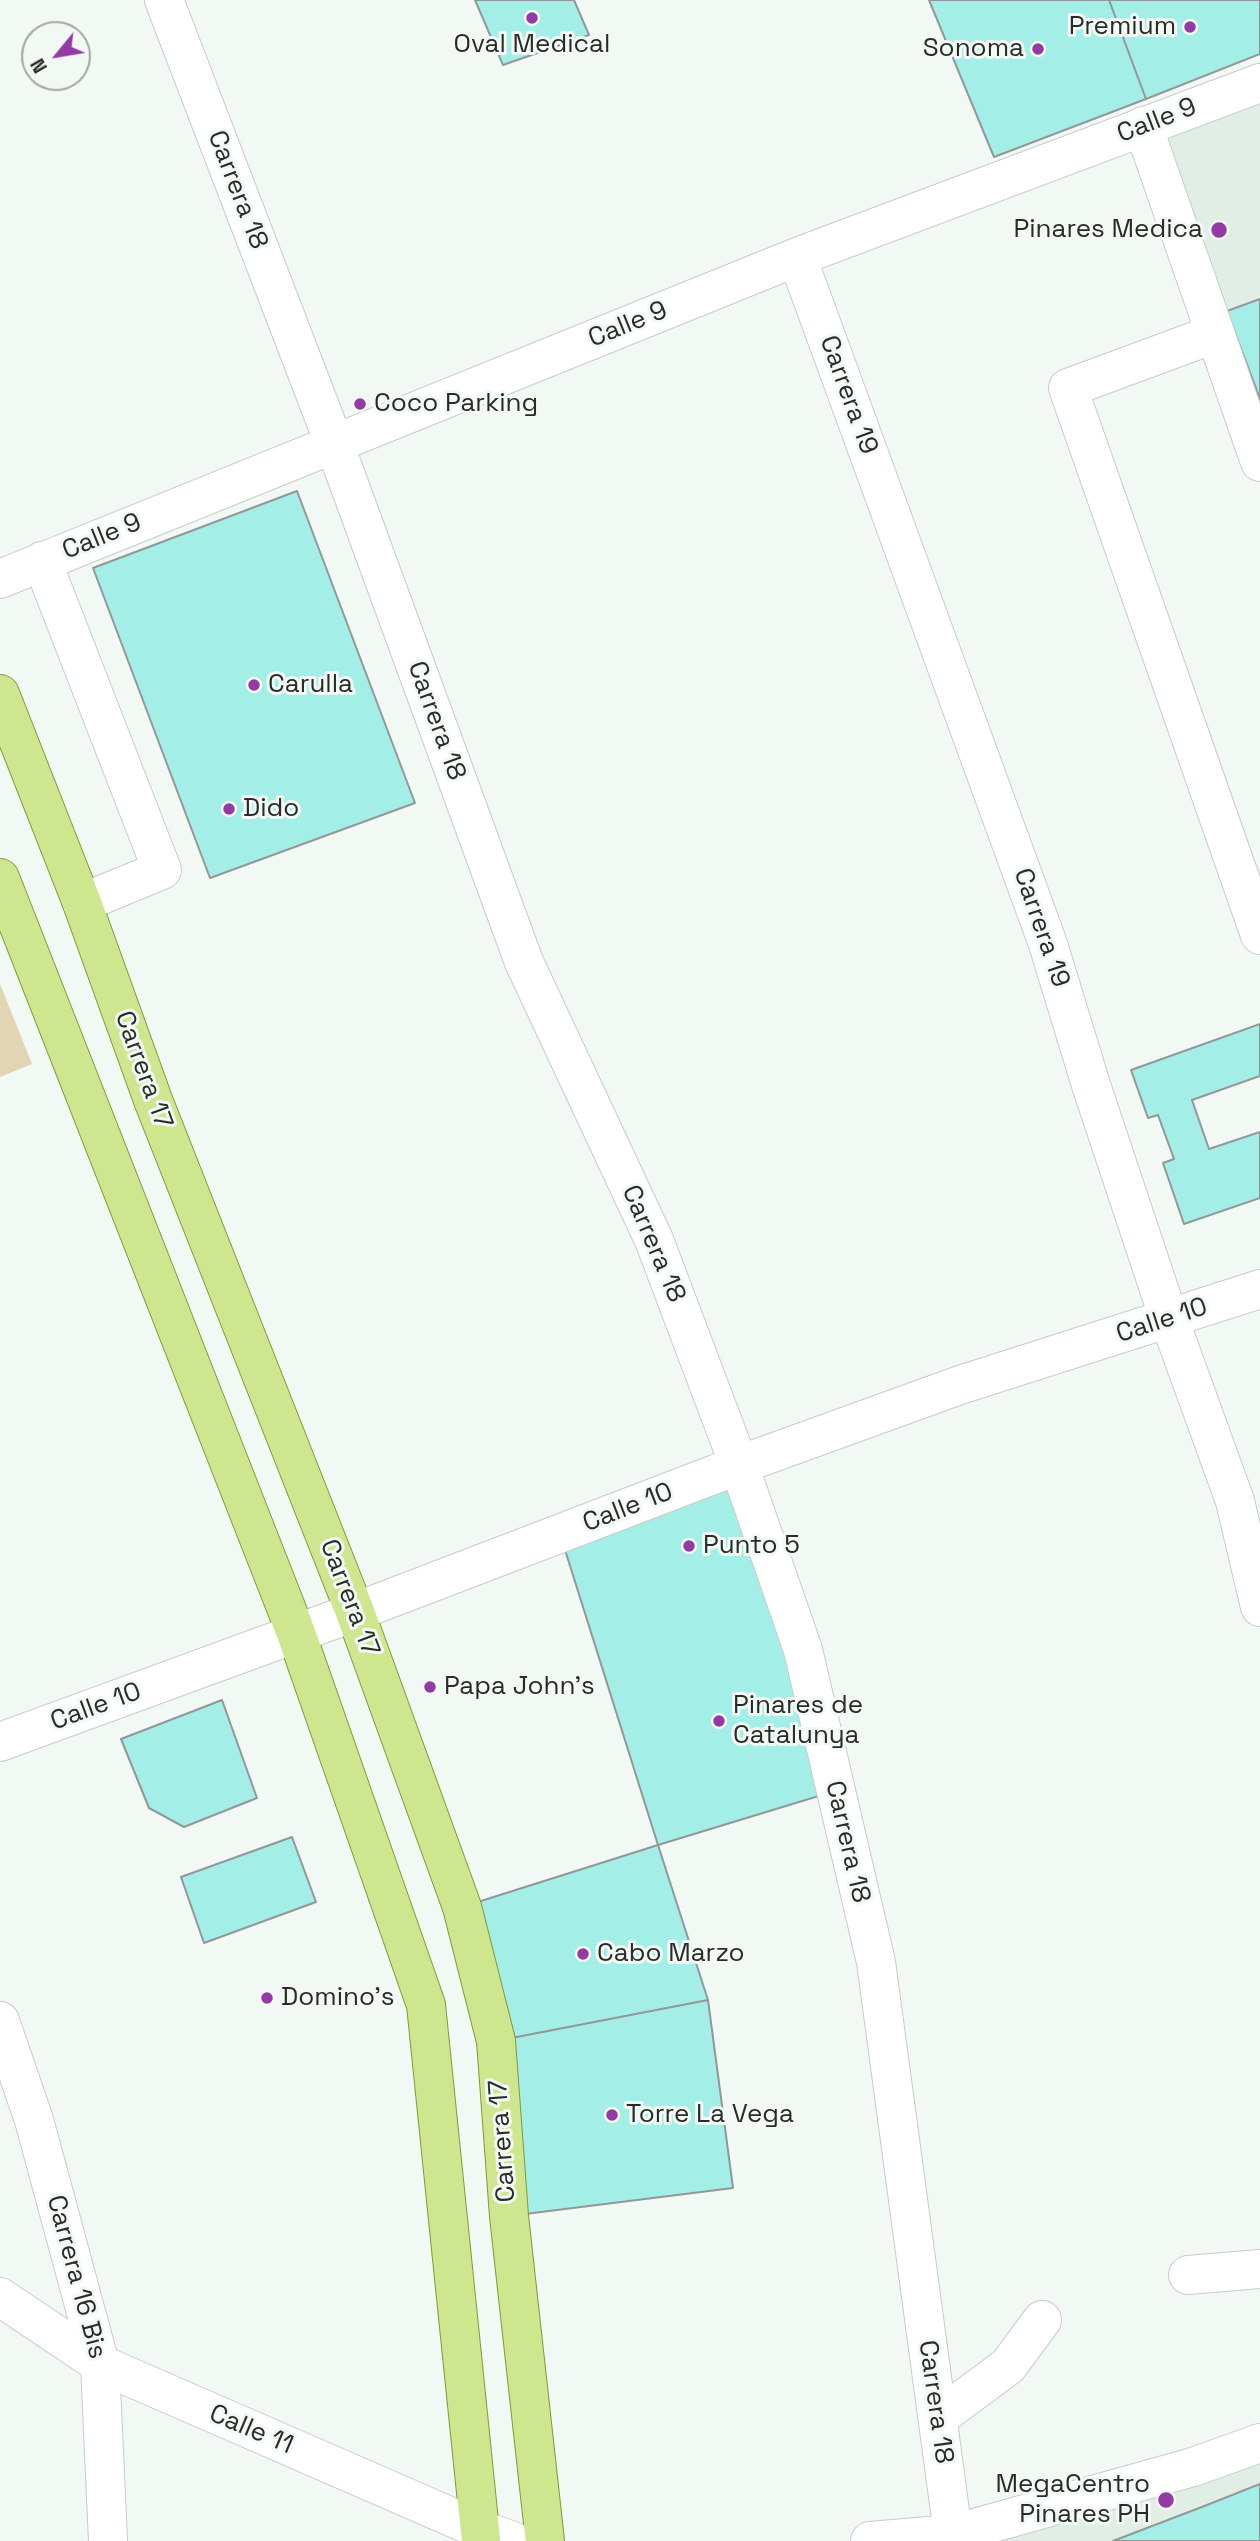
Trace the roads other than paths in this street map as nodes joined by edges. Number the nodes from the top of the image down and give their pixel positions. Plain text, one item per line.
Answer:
1 (164, 0) edge
2 (1260, 83) edge
3 (1143, 126) junction
4 (797, 257) junction
5 (1214, 334) junction
6 (334, 443) junction
7 (1260, 462) edge
8 (42, 561) junction
9 (0, 579) edge
10 (0, 694) edge
11 (0, 878) edge
12 (82, 903) junction
13 (1260, 934) edge
14 (1260, 1289) edge
15 (1169, 1319) junction
16 (739, 1465) junction
17 (1260, 1607) edge
18 (355, 1612) junction
19 (296, 1633) junction
20 (0, 1742) edge
21 (0, 2021) edge
22 (1260, 2269) edge
23 (1188, 2275) dead end
24 (0, 2297) edge
25 (1042, 2320) dead end
26 (100, 2364) junction
27 (938, 2418) junction
28 (1260, 2443) edge
29 (491, 2537) edge
30 (953, 2538) edge
31 (108, 2541) edge
32 (545, 2541) edge
33 (870, 2541) edge

1 - 6 street, Carrera 18
2 - 3 street, Calle 9
3 - 4 street, Calle 9
3 - 5 street
4 - 6 street, Calle 9
4 - 15 street, Carrera 19
5 - 7 street
5 - 13 street
6 - 8 street, Calle 9
6 - 16 street, Carrera 18
8 - 9 street, Calle 9
8 - 12 street
10 - 12 main road, Carrera 17
11 - 19 main road
12 - 18 main road, Carrera 17
14 - 15 street, Calle 10
15 - 16 street, Calle 10
15 - 17 street, Carrera 19
16 - 18 street, Calle 10
16 - 27 street, Carrera 18
18 - 19 street, Calle 10
18 - 32 main road, Carrera 17
19 - 20 street, Calle 10
19 - 29 main road
21 - 26 street, Carrera 16 Bis
22 - 23 street
24 - 26 street, Calle 11
25 - 27 street
26 - 29 street, Calle 11
26 - 31 street, Carrera 16 Bis
27 - 30 street, Carrera 18
28 - 30 street
30 - 33 street

